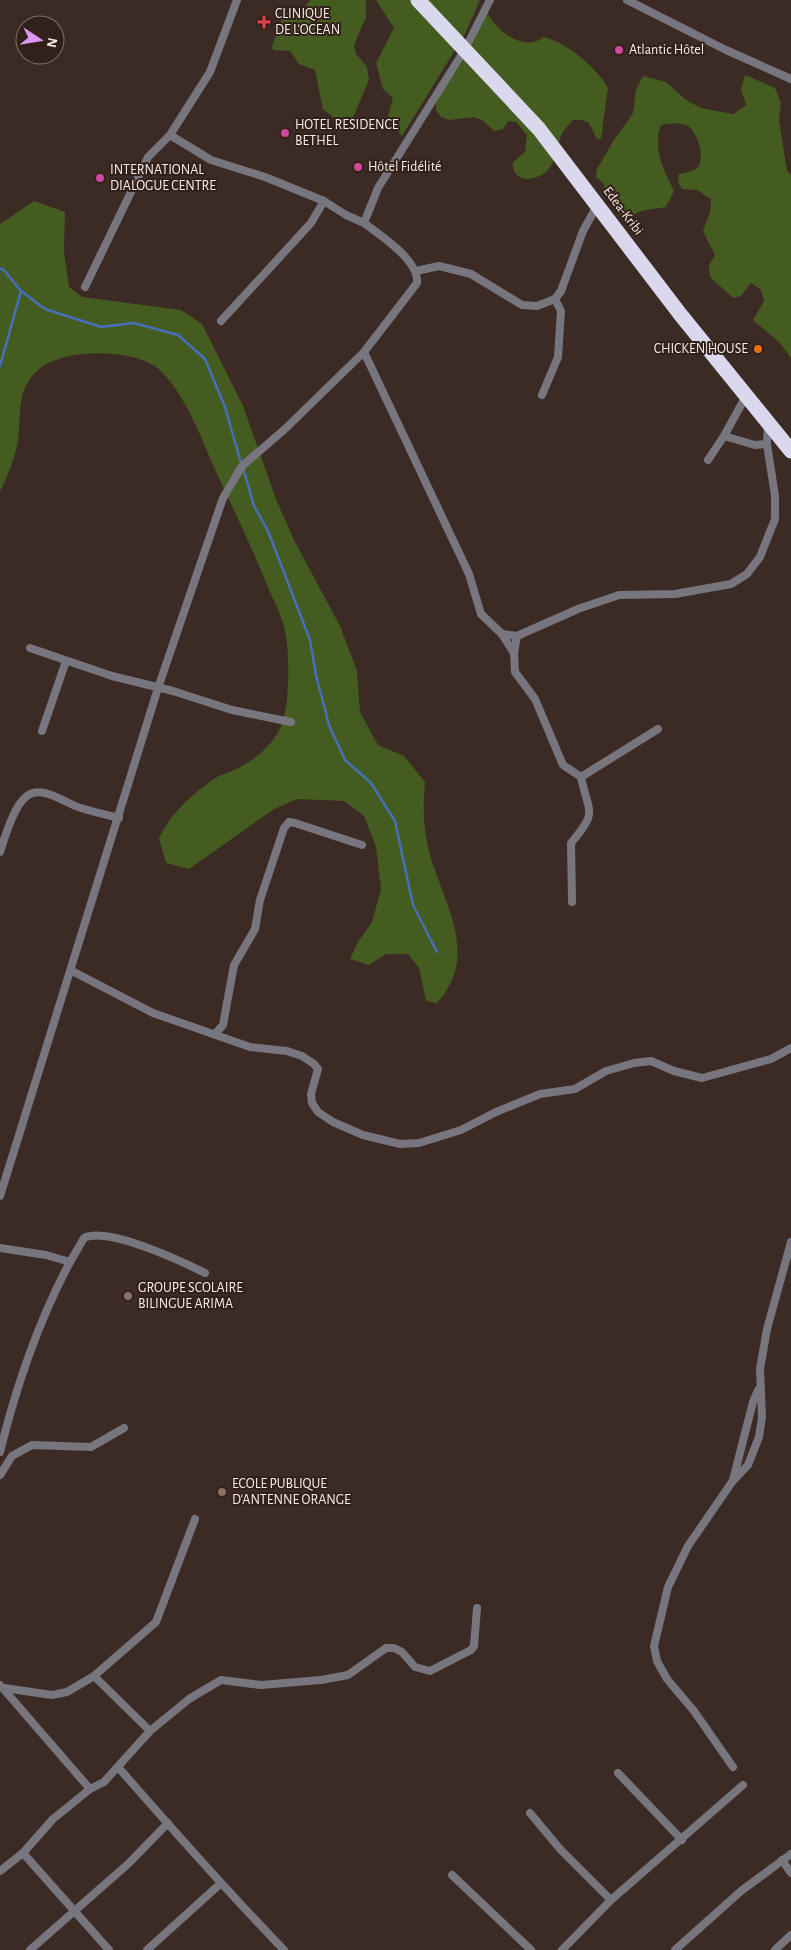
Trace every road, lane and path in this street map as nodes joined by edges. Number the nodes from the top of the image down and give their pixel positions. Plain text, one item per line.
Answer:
1 (238, 0) edge
2 (418, 0) edge
3 (490, 0) edge
4 (626, 0) edge
5 (465, 48) junction
6 (791, 79) edge
7 (170, 135) junction
8 (324, 201) junction
9 (598, 204) junction
10 (364, 223) junction
11 (416, 271) junction
12 (85, 287) dead end
13 (555, 299) junction
14 (221, 321) dead end
15 (364, 352) junction
16 (542, 395) dead end
17 (746, 396) junction
18 (768, 422) junction
19 (724, 436) junction
20 (767, 444) junction
21 (791, 451) edge
22 (708, 460) dead end
23 (502, 634) junction
24 (517, 636) junction
25 (30, 648) dead end
26 (514, 653) junction
27 (66, 661) junction
28 (158, 688) junction
29 (291, 722) dead end
30 (658, 729) dead end
31 (42, 732) dead end
32 (581, 777) junction
33 (119, 818) junction
34 (362, 845) dead end
35 (0, 852) edge
36 (572, 902) dead end
37 (72, 971) junction
38 (215, 1034) junction
39 (791, 1048) edge
40 (0, 1196) edge
41 (791, 1242) edge
42 (0, 1248) edge
43 (70, 1262) junction
44 (205, 1273) dead end
45 (759, 1388) junction
46 (124, 1428) dead end
47 (0, 1452) edge
48 (0, 1475) edge
49 (732, 1482) junction
50 (194, 1518) dead end
51 (477, 1608) dead end
52 (94, 1676) junction
53 (2, 1686) edge
54 (150, 1731) junction
55 (118, 1767) junction
56 (733, 1767) dead end
57 (618, 1773) dead end
58 (744, 1785) dead end
59 (90, 1790) junction
60 (530, 1812) dead end
61 (168, 1823) junction
62 (682, 1840) junction
63 (23, 1853) junction
64 (791, 1854) edge
65 (782, 1860) junction
66 (0, 1871) edge
67 (791, 1873) edge
68 (452, 1875) dead end
69 (220, 1884) junction
70 (611, 1900) junction
71 (73, 1912) junction
72 (791, 1935) edge
73 (30, 1950) edge
74 (110, 1950) edge
75 (147, 1950) edge
76 (284, 1950) edge
77 (531, 1950) edge
78 (562, 1950) edge
79 (675, 1950) edge
80 (775, 1950) edge

1 - 7 street
2 - 5 highway, Edea-Kribi
3 - 5 street
4 - 6 street
5 - 9 highway, Edea-Kribi
5 - 10 street
7 - 8 street
7 - 12 street
8 - 10 street
8 - 14 street
9 - 13 street
9 - 17 highway, Edea-Kribi
10 - 11 street
11 - 13 street
11 - 15 street
13 - 16 street
15 - 23 street
15 - 28 street
17 - 18 highway, Edea-Kribi
17 - 19 street
18 - 20 street
18 - 21 highway, Edea-Kribi
19 - 20 street
19 - 22 street
20 - 24 street
23 - 24 street
23 - 26 street
24 - 26 street
25 - 27 street
26 - 32 street
27 - 28 street
27 - 31 street
28 - 29 street
28 - 33 street
30 - 32 street
32 - 36 street
33 - 35 street
33 - 37 street
34 - 38 street
37 - 38 street
37 - 40 street
38 - 39 street
41 - 45 street
42 - 43 street
43 - 44 street
43 - 47 street
45 - 49 street
45 - 49 street
46 - 48 street
49 - 56 street
50 - 52 street
51 - 54 street
52 - 53 street
52 - 54 street
53 - 59 street
54 - 55 street
55 - 59 street
55 - 61 street
57 - 62 street
58 - 62 street
59 - 63 street
60 - 70 street
61 - 69 street
61 - 71 street
62 - 70 street
63 - 66 street
63 - 71 street
64 - 65 street
65 - 67 street
65 - 79 street
68 - 77 street
69 - 75 street
69 - 76 street
70 - 78 street
71 - 73 street
71 - 74 street
72 - 80 street

